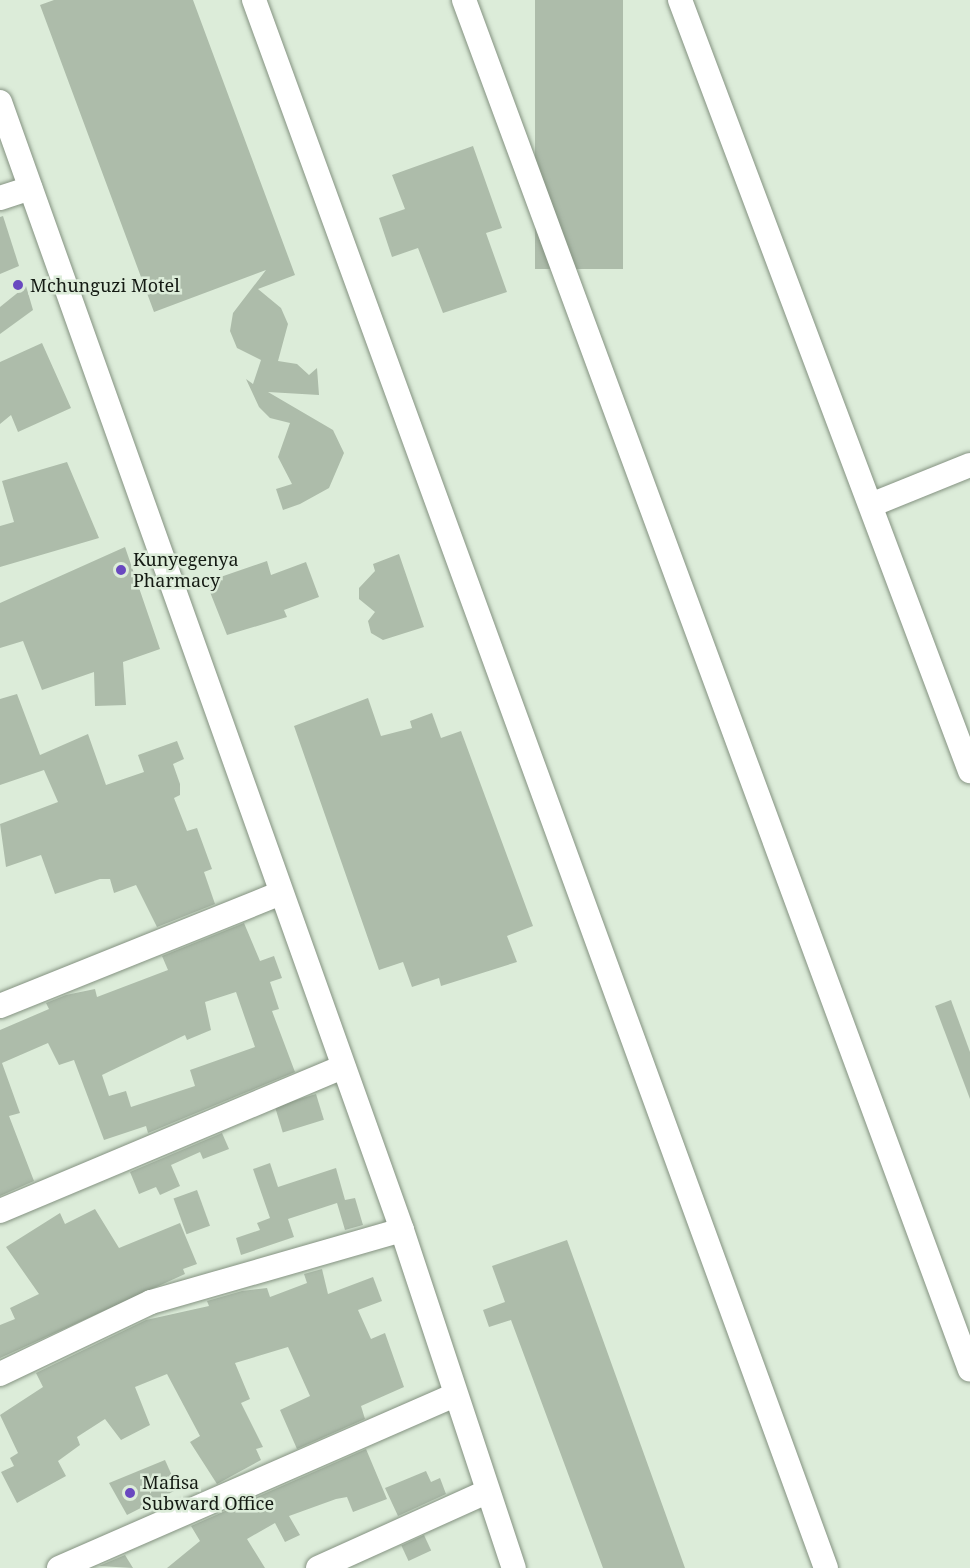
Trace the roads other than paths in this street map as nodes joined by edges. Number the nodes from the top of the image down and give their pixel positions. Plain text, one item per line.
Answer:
1 (254, 0) edge
2 (464, 0) edge
3 (680, 0) edge
4 (0, 102) edge
5 (30, 188) junction
6 (0, 198) edge
7 (970, 465) edge
8 (871, 506) junction
9 (970, 771) edge
10 (281, 893) junction
11 (0, 1006) edge
12 (340, 1068) junction
13 (0, 1211) edge
14 (402, 1230) junction
15 (970, 1370) edge
16 (0, 1374) edge
17 (453, 1396) junction
18 (486, 1492) junction
19 (59, 1568) edge
20 (318, 1568) edge
21 (514, 1568) edge
22 (826, 1568) edge

1 - 22 street
2 - 15 street
3 - 8 street
4 - 5 street
5 - 6 street
5 - 10 street
7 - 8 street
8 - 9 street
10 - 11 street
10 - 12 street
12 - 13 street
12 - 14 street
14 - 16 street
14 - 17 street
17 - 18 street
17 - 19 street
18 - 20 street
18 - 21 street

